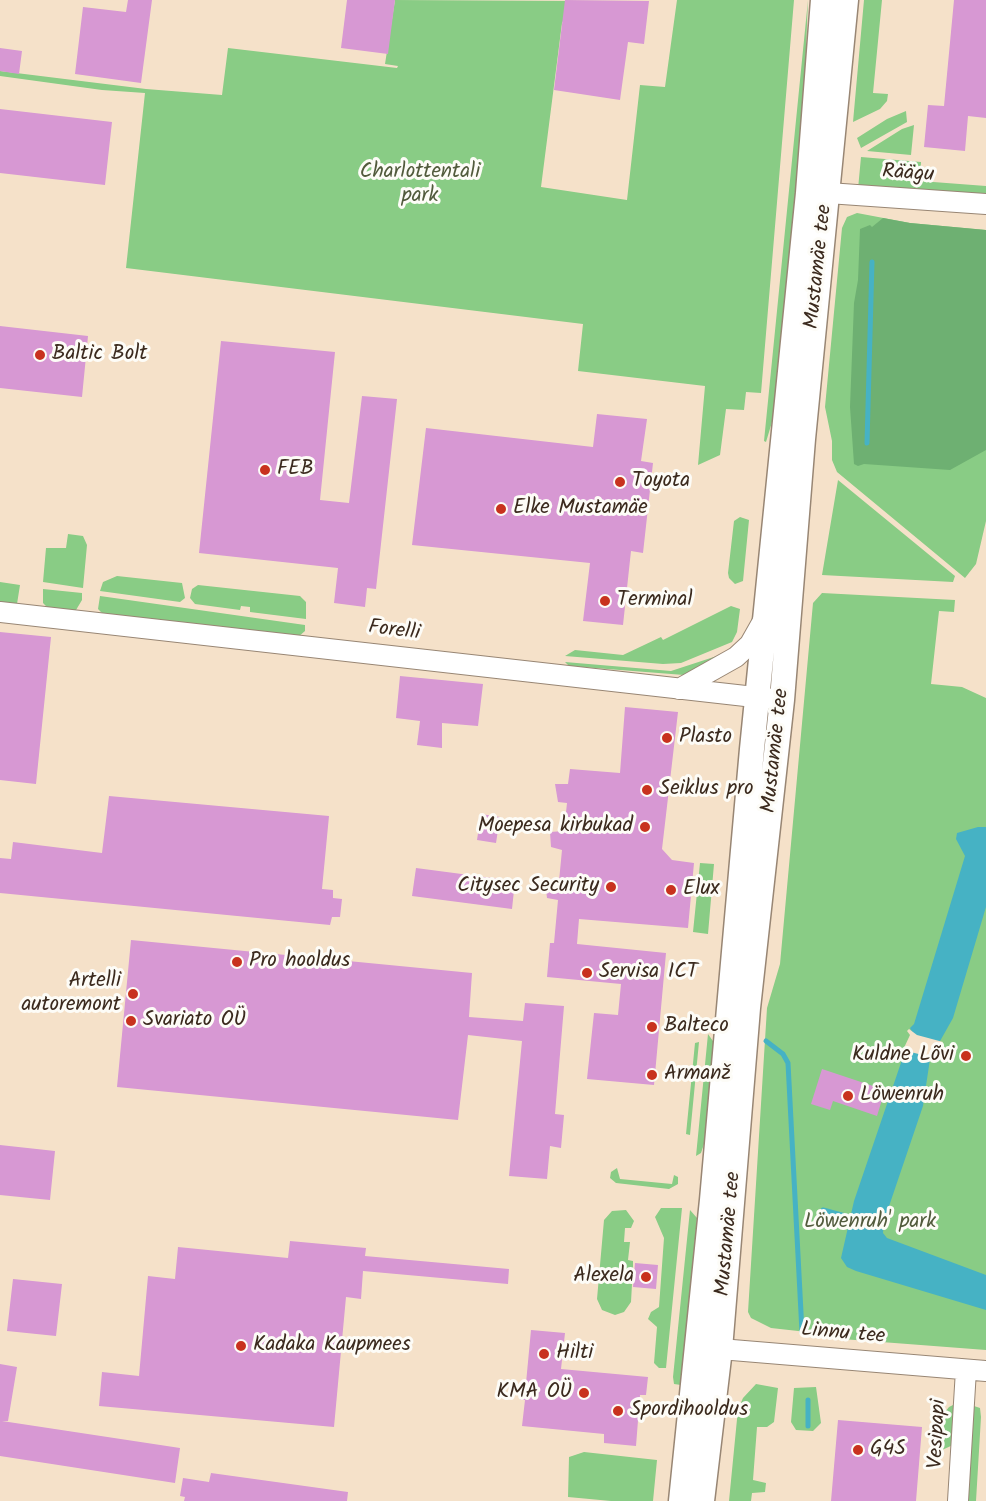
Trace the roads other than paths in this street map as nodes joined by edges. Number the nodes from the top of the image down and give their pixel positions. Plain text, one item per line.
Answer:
1 (823, 0) edge
2 (846, 0) edge
3 (828, 193) junction
4 (986, 204) edge
5 (0, 612) edge
6 (766, 616) junction
7 (679, 689) junction
8 (757, 697) junction
9 (782, 700) junction
10 (696, 1347) junction
11 (720, 1349) junction
12 (966, 1370) junction
13 (986, 1371) edge
14 (681, 1501) edge
15 (702, 1501) edge
16 (958, 1501) edge

1 - 6 main road, Mustamäe tee
2 - 3 main road, Mustamäe tee
3 - 4 street, Räägu
3 - 9 main road, Mustamäe tee
5 - 7 street, Forelli
6 - 7 street
6 - 8 main road, Mustamäe tee
7 - 8 street, Forelli
8 - 9 street, Forelli
8 - 10 main road, Mustamäe tee
9 - 11 main road, Mustamäe tee
10 - 11 street, Linnu tee
10 - 14 main road, Mustamäe tee
11 - 12 street, Linnu tee
11 - 15 main road, Mustamäe tee
12 - 13 street, Linnu tee
12 - 16 street, Vesipapi

